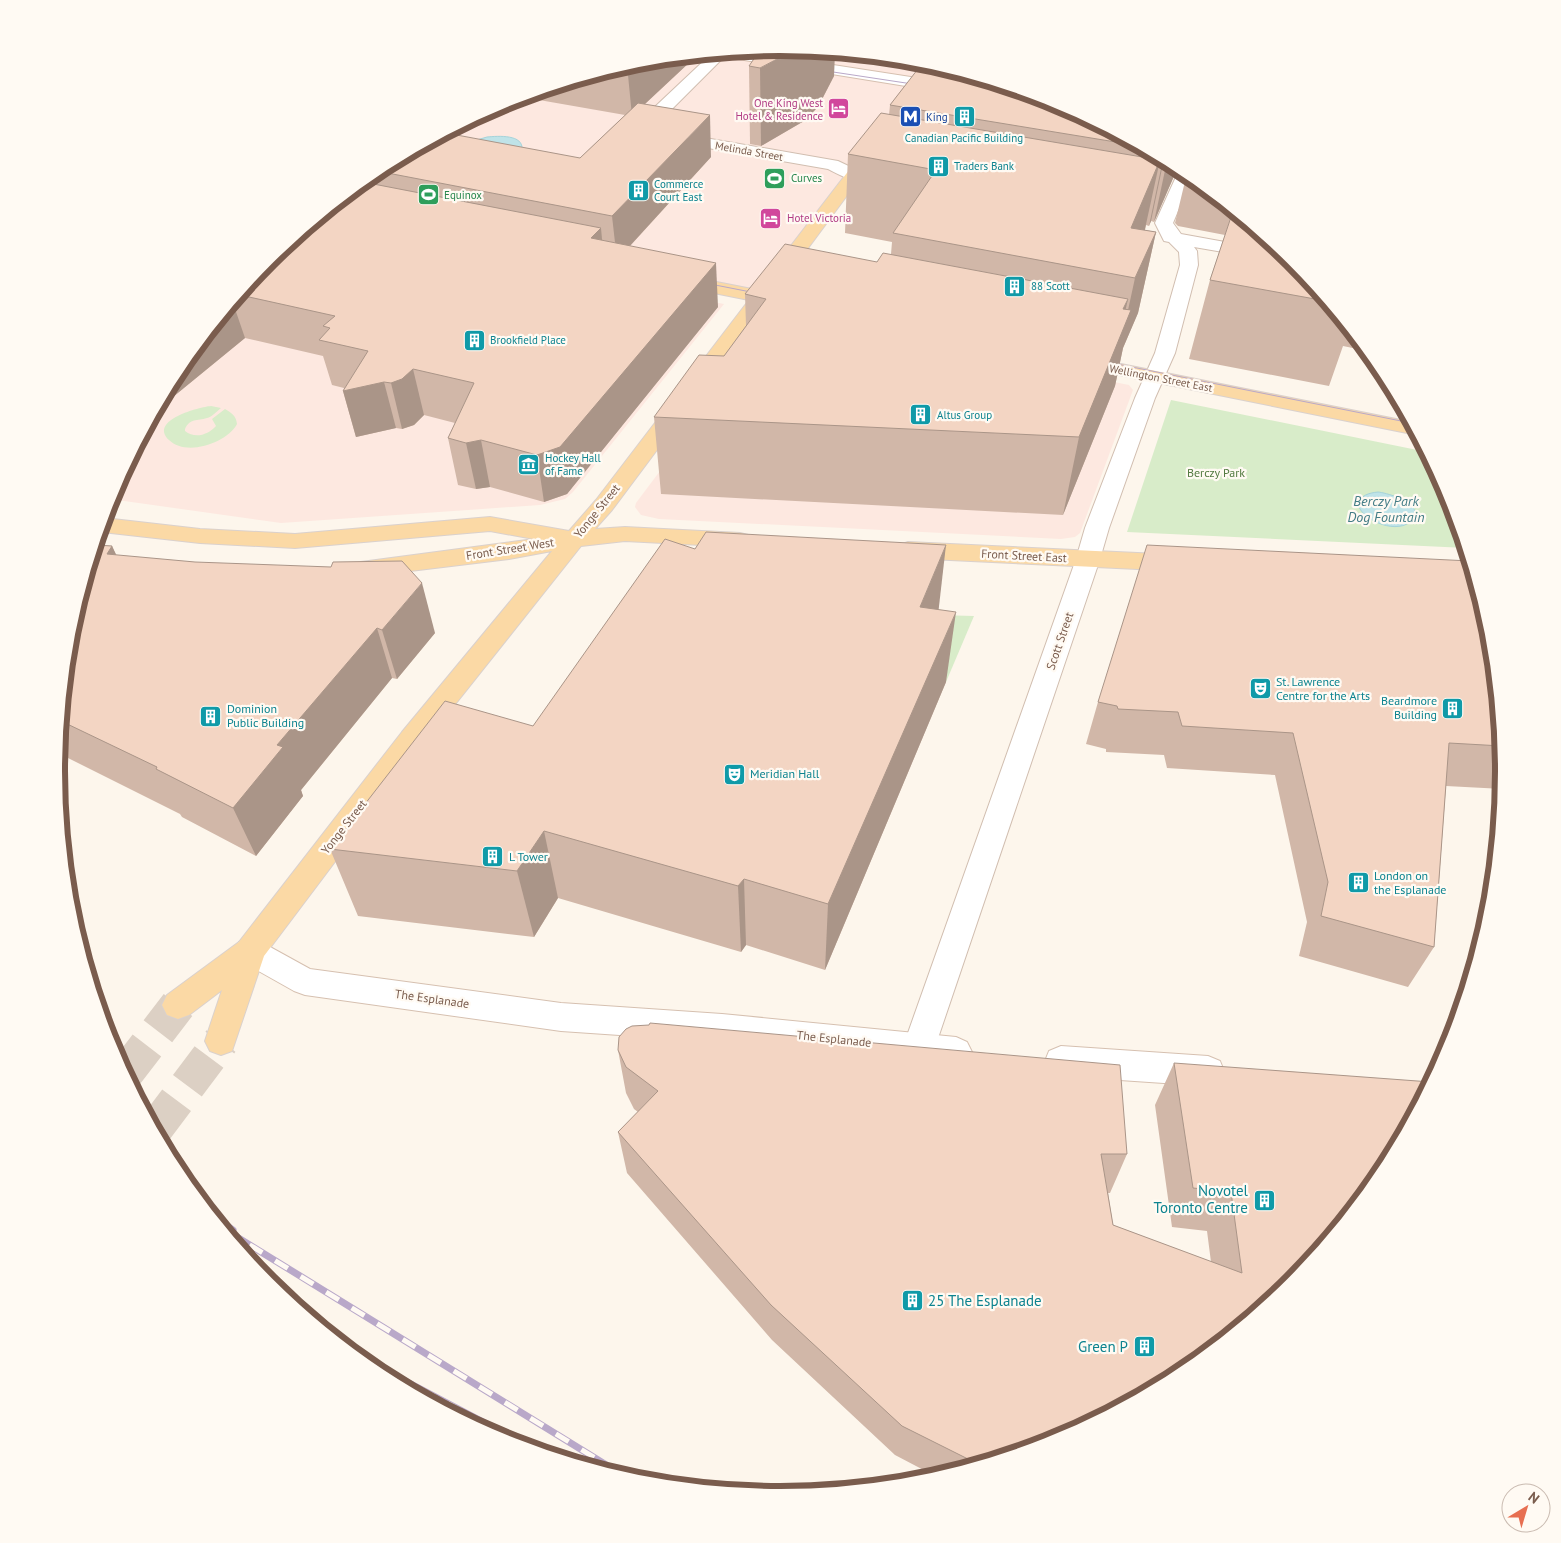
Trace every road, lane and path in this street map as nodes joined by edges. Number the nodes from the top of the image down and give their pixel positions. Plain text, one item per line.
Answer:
1 (753, 57) edge
2 (714, 60) edge
3 (932, 73) edge
4 (923, 84) junction
5 (955, 89) edge
6 (910, 101) edge
7 (876, 145) edge
8 (853, 175) junction
9 (1182, 180) edge
10 (902, 188) edge
11 (1149, 233) edge
12 (1177, 238) junction
13 (1273, 255) edge
14 (664, 278) edge
15 (760, 297) junction
16 (800, 305) edge
17 (1060, 358) edge
18 (1155, 377) junction
19 (1407, 428) edge
20 (109, 526) edge
21 (345, 538) junction
22 (574, 539) junction
23 (763, 542) edge
24 (891, 549) edge
25 (1088, 559) junction
26 (1197, 564) edge
27 (250, 951) junction
28 (178, 1005) tunnel mouth
29 (221, 1040) tunnel mouth
30 (919, 1047) junction
31 (983, 1055) edge
32 (1030, 1058) edge
33 (1233, 1073) edge

1 - 4 street
2 - 8 street, Melinda Street
3 - 4 main road
4 - 5 street
4 - 6 main road
7 - 8 main road, Yonge Street
8 - 10 street, Melinda Street
8 - 15 main road, Yonge Street
9 - 12 street, Scott Street
11 - 12 street
12 - 13 street
12 - 18 street, Scott Street
14 - 15 main road
15 - 16 main road
15 - 22 main road, Yonge Street
17 - 18 main road, Wellington Street East
18 - 19 main road, Wellington Street East
18 - 25 street, Scott Street
20 - 21 main road, Front Street West
21 - 22 main road, Front Street West
21 - 22 main road, Front Street West
22 - 23 main road
22 - 27 main road, Yonge Street
24 - 25 main road, Front Street East
25 - 26 main road, Front Street East
25 - 30 street, Scott Street
27 - 28 main road, Yonge Street
27 - 29 main road, Yonge Street
27 - 30 street, The Esplanade
30 - 31 street, The Esplanade
32 - 33 street

